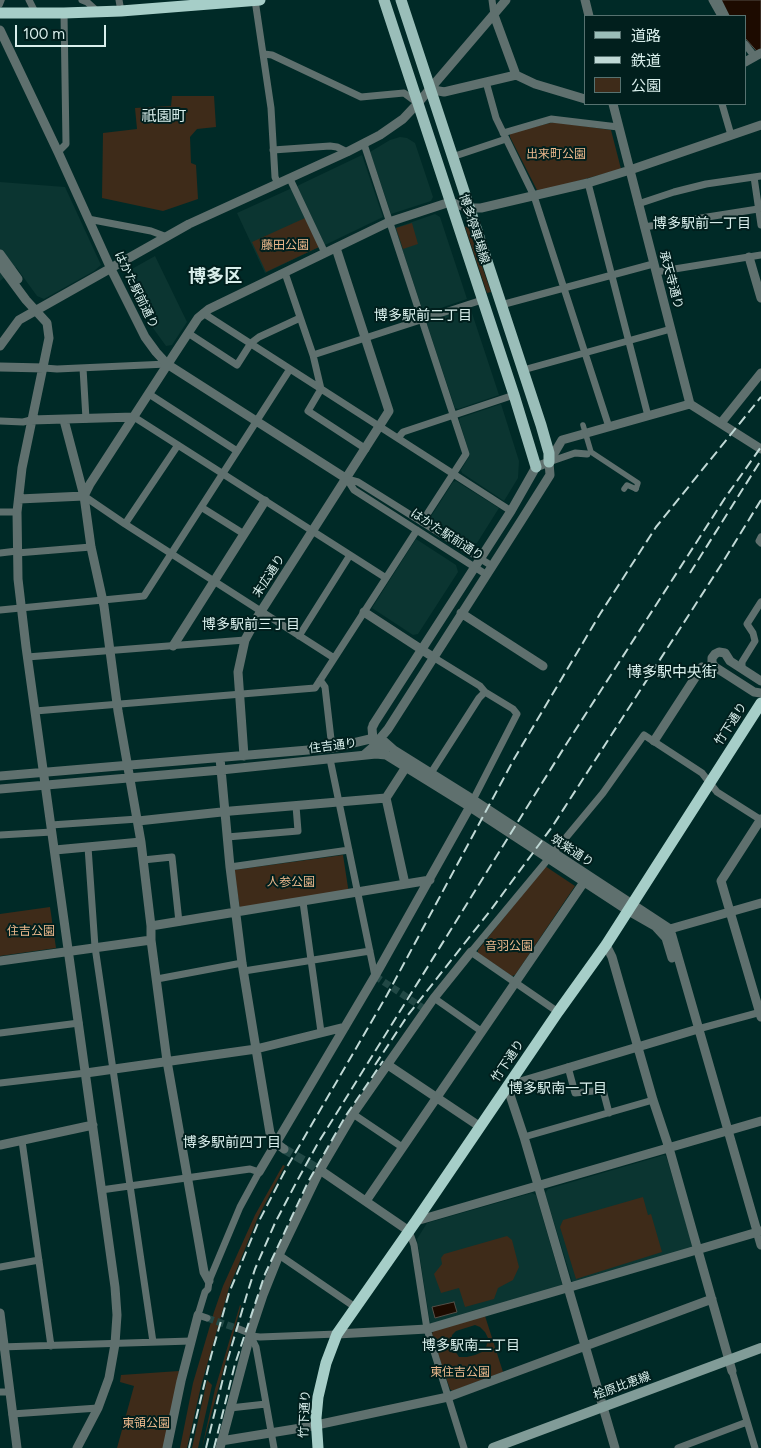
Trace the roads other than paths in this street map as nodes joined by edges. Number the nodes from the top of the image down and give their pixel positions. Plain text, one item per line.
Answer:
1 (2, 0) edge
2 (29, 0) edge
3 (82, 0) edge
4 (255, 0) edge
5 (260, 0) edge
6 (384, 0) edge
7 (401, 0) edge
8 (492, 0) edge
9 (506, 0) edge
10 (585, 0) edge
11 (712, 0) edge
12 (718, 0) edge
13 (0, 5) edge
14 (120, 6) edge
15 (35, 12) junction
16 (97, 12) junction
17 (0, 13) edge
18 (64, 13) junction
19 (494, 15) junction
20 (589, 15) edge
21 (720, 15) edge
22 (726, 15) edge
23 (0, 30) edge
24 (746, 45) edge
25 (264, 54) junction
26 (759, 58) edge
27 (746, 62) edge
28 (516, 74) junction
29 (486, 82) junction
30 (429, 89) junction
31 (584, 99) edge
32 (418, 103) junction
33 (613, 105) edge
34 (722, 105) edge
35 (761, 125) edge
36 (618, 127) junction
37 (731, 135) junction
38 (505, 136) junction
39 (364, 144) junction
40 (274, 150) junction
41 (58, 152) junction
42 (347, 152) junction
43 (452, 158) junction
44 (630, 170) junction
45 (757, 176) edge
46 (290, 179) junction
47 (588, 183) junction
48 (278, 184) junction
49 (534, 196) junction
50 (450, 202) junction
51 (638, 204) junction
52 (468, 208) junction
53 (758, 209) junction
54 (88, 218) junction
55 (389, 222) junction
56 (761, 225) edge
57 (644, 227) junction
58 (167, 237) junction
59 (336, 248) junction
60 (325, 253) junction
61 (0, 254) edge
62 (761, 255) edge
63 (749, 257) junction
64 (0, 264) edge
65 (655, 268) junction
66 (111, 269) junction
67 (285, 273) junction
68 (611, 276) junction
69 (564, 289) junction
70 (761, 298) edge
71 (482, 300) junction
72 (501, 305) junction
73 (37, 311) junction
74 (203, 313) junction
75 (300, 318) junction
76 (421, 319) junction
77 (671, 329) junction
78 (188, 334) junction
79 (366, 337) junction
80 (628, 341) junction
81 (251, 343) junction
82 (0, 346) edge
83 (585, 353) junction
84 (313, 355) junction
85 (168, 364) junction
86 (0, 367) edge
87 (44, 368) junction
88 (83, 368) junction
89 (290, 369) junction
90 (523, 370) junction
91 (761, 373) edge
92 (321, 389) junction
93 (148, 394) junction
94 (514, 395) junction
95 (690, 404) junction
96 (453, 416) junction
97 (648, 416) junction
98 (134, 417) junction
99 (86, 419) junction
100 (32, 420) junction
101 (64, 420) junction
102 (0, 421) edge
103 (256, 422) junction
104 (721, 423) junction
105 (583, 426) dead end
106 (380, 427) junction
107 (609, 427) junction
108 (398, 438) junction
109 (178, 445) junction
110 (366, 449) junction
111 (761, 449) edge
112 (237, 451) junction
113 (588, 455) junction
114 (549, 462) junction
115 (536, 467) junction
116 (223, 473) junction
117 (453, 474) junction
118 (347, 479) junction
119 (624, 490) dead end
120 (84, 496) junction
121 (19, 499) junction
122 (265, 500) junction
123 (202, 507) junction
124 (511, 511) junction
125 (0, 512) edge
126 (17, 512) junction
127 (422, 522) junction
128 (125, 524) junction
129 (417, 530) junction
130 (313, 531) junction
131 (244, 534) junction
132 (761, 538) edge
133 (761, 542) edge
134 (91, 547) junction
135 (17, 552) junction
136 (0, 553) edge
137 (171, 554) junction
138 (350, 555) junction
139 (480, 559) junction
140 (492, 566) junction
141 (475, 568) junction
142 (487, 575) junction
143 (386, 578) junction
144 (214, 581) junction
145 (103, 600) junction
146 (761, 602) edge
147 (20, 607) junction
148 (0, 610) edge
149 (261, 611) junction
150 (364, 612) junction
151 (461, 613) junction
152 (299, 636) junction
153 (245, 640) junction
154 (173, 646) junction
155 (111, 650) junction
156 (421, 650) junction
157 (27, 657) junction
158 (433, 657) junction
159 (334, 658) junction
160 (544, 666) dead end
161 (702, 667) dead end
162 (742, 669) junction
163 (320, 680) junction
164 (761, 681) edge
165 (485, 692) junction
166 (761, 693) edge
167 (239, 694) junction
168 (761, 703) edge
169 (117, 704) junction
170 (35, 711) junction
171 (375, 722) junction
172 (388, 728) junction
173 (376, 741) junction
174 (358, 742) junction
175 (654, 742) junction
176 (332, 748) junction
177 (388, 751) junction
178 (364, 755) junction
179 (244, 756) junction
180 (220, 758) junction
181 (330, 759) junction
182 (128, 765) junction
183 (406, 767) junction
184 (221, 770) junction
185 (44, 773) junction
186 (431, 773) junction
187 (0, 776) edge
188 (130, 777) junction
189 (709, 782) junction
190 (45, 784) junction
191 (0, 789) edge
192 (386, 798) junction
193 (339, 802) junction
194 (471, 804) junction
195 (296, 806) junction
196 (225, 812) junction
197 (138, 820) junction
198 (761, 820) edge
199 (51, 829) junction
200 (0, 836) edge
201 (227, 837) junction
202 (141, 842) junction
203 (88, 846) junction
204 (55, 850) junction
205 (349, 850) junction
206 (550, 855) junction
207 (143, 860) junction
208 (230, 867) junction
209 (430, 880) junction
210 (584, 882) junction
211 (405, 884) junction
212 (357, 892) junction
213 (303, 902) junction
214 (761, 903) edge
215 (629, 907) junction
216 (730, 912) junction
217 (236, 913) junction
218 (179, 922) junction
219 (151, 926) junction
220 (670, 929) junction
221 (151, 940) junction
222 (606, 945) junction
223 (95, 947) junction
224 (68, 951) junction
225 (370, 951) junction
226 (471, 952) junction
227 (312, 960) junction
228 (0, 961) edge
229 (243, 967) junction
230 (376, 976) junction
231 (157, 979) junction
232 (514, 982) junction
233 (434, 998) junction
234 (558, 1012) junction
235 (761, 1014) edge
236 (79, 1023) junction
237 (345, 1027) junction
238 (698, 1029) junction
239 (481, 1031) junction
240 (322, 1032) junction
241 (0, 1033) edge
242 (639, 1047) junction
243 (256, 1048) junction
244 (168, 1061) junction
245 (388, 1065) junction
246 (568, 1068) junction
247 (113, 1069) junction
248 (86, 1073) junction
249 (0, 1083) edge
250 (508, 1086) junction
251 (436, 1098) junction
252 (653, 1100) junction
253 (609, 1113) junction
254 (353, 1114) junction
255 (761, 1121) edge
256 (93, 1125) junction
257 (479, 1126) junction
258 (728, 1130) junction
259 (524, 1137) junction
260 (22, 1141) junction
261 (276, 1144) junction
262 (0, 1146) edge
263 (402, 1147) junction
264 (669, 1148) junction
265 (284, 1149) tunnel mouth
266 (320, 1170) junction
267 (258, 1172) junction
268 (187, 1177) junction
269 (130, 1186) junction
270 (538, 1186) junction
271 (101, 1190) junction
272 (366, 1201) junction
273 (416, 1221) junction
274 (409, 1231) junction
275 (759, 1232) edge
276 (761, 1246) edge
277 (698, 1251) junction
278 (279, 1255) junction
279 (39, 1260) junction
280 (0, 1267) edge
281 (209, 1281) junction
282 (568, 1288) junction
283 (712, 1299) junction
284 (355, 1307) junction
285 (0, 1313) edge
286 (203, 1317) joint
287 (239, 1329) tunnel mouth
288 (427, 1329) junction
289 (337, 1334) junction
290 (251, 1336) junction
291 (191, 1341) junction
292 (153, 1342) junction
293 (115, 1344) junction
294 (585, 1345) junction
295 (52, 1346) junction
296 (2, 1347) edge
297 (761, 1348) edge
298 (729, 1360) junction
299 (732, 1371) joint
300 (5, 1392) edge
301 (448, 1397) junction
302 (266, 1404) junction
303 (603, 1407) junction
304 (98, 1408) junction
305 (230, 1408) junction
306 (12, 1414) junction
307 (747, 1422) junction
308 (316, 1426) junction
309 (272, 1432) junction
310 (220, 1444) edge
311 (17, 1448) edge
312 (77, 1448) edge
313 (167, 1448) edge
314 (274, 1448) edge
315 (318, 1448) edge
316 (464, 1448) edge
317 (493, 1448) edge
318 (615, 1448) edge
319 (678, 1448) edge
320 (755, 1448) edge

1 - 13 street
2 - 15 street
3 - 16 street
4 - 5 highway
4 - 14 highway
4 - 25 street
6 - 32 main road, 博多停車場線
7 - 30 main road, 博多停車場線
8 - 19 street
9 - 19 street
10 - 20 street
11 - 21 street
12 - 22 street
14 - 16 highway
15 - 17 highway
15 - 18 highway
16 - 18 highway
18 - 41 street
19 - 28 street
19 - 30 street
23 - 41 street, はかた駅前通り
24 - 26 street
25 - 32 street
25 - 40 street
26 - 27 street
28 - 29 street
28 - 31 street
29 - 30 street
29 - 38 street
30 - 32 street
30 - 43 main road, 博多停車場線
32 - 39 street
32 - 50 main road, 博多停車場線
33 - 36 street, 承天寺通り
34 - 37 street
35 - 37 street
36 - 38 street
36 - 44 street, 承天寺通り
37 - 44 street
38 - 43 street
38 - 49 street
39 - 42 street
39 - 55 street
40 - 42 street
40 - 48 street
41 - 54 street, はかた駅前通り
42 - 46 street
43 - 52 main road, 博多停車場線
44 - 47 street
44 - 51 street, 承天寺通り
45 - 51 street
45 - 53 street
46 - 48 street
46 - 60 street
47 - 49 street
47 - 68 street
48 - 58 street
49 - 52 street
49 - 69 street
50 - 52 street
50 - 55 street
50 - 71 main road, 博多停車場線
51 - 57 street, 承天寺通り
52 - 72 main road, 博多停車場線
53 - 56 street
53 - 57 street
54 - 58 street
54 - 66 street, はかた駅前通り
55 - 59 street
55 - 76 street
57 - 65 street, 承天寺通り
58 - 66 street
59 - 60 street
59 - 79 street, 末広通り
60 - 67 street
61 - 73 street
62 - 63 street
63 - 65 street
63 - 70 street
64 - 73 street
65 - 68 street
65 - 77 street, 承天寺通り
66 - 73 street
66 - 85 street, はかた駅前通り
67 - 74 street
67 - 75 street
68 - 69 street
68 - 80 street
69 - 72 street
69 - 83 street
71 - 76 street
71 - 94 main road, 博多停車場線
72 - 90 main road, 博多停車場線
73 - 82 street
73 - 87 street
74 - 78 street
74 - 81 street
75 - 81 street
75 - 84 street
76 - 79 street
76 - 96 street
77 - 80 street
77 - 95 street, 承天寺通り
78 - 81 street
78 - 85 street
79 - 84 street
79 - 106 street, 末広通り
80 - 83 street
80 - 97 street
81 - 89 street
83 - 90 street
83 - 107 street
84 - 92 street
85 - 88 street
85 - 93 street
85 - 103 street, はかた駅前通り
86 - 87 street
87 - 88 street
87 - 100 street
88 - 99 street
89 - 92 street
89 - 103 street
90 - 114 main road, 博多停車場線
91 - 104 street
92 - 106 street
92 - 110 street
93 - 98 street
93 - 112 street
94 - 96 street
94 - 115 main road, 博多停車場線
95 - 97 street
95 - 104 street
96 - 108 street
96 - 117 street
97 - 107 street
98 - 99 street
98 - 109 street
98 - 120 street
99 - 101 street
100 - 101 street
100 - 102 street
100 - 121 street
101 - 120 street
103 - 112 street
103 - 118 street, はかた駅前通り
104 - 111 street
105 - 113 street, bridge
106 - 108 street
106 - 110 street, 末広通り
107 - 114 street
108 - 117 street
109 - 116 street
109 - 128 street
110 - 118 street, 末広通り
112 - 116 street
113 - 114 street
113 - 119 street, bridge
114 - 115 street
114 - 140 street, 住吉通り
115 - 124 street, 住吉通り
116 - 122 street
116 - 123 street
117 - 124 street
117 - 127 street
118 - 127 street, はかた駅前通り
118 - 129 street, はかた駅前通り
118 - 130 street, 末広通り
120 - 121 street
120 - 128 street
120 - 134 street
121 - 126 street
122 - 130 street
122 - 131 street
123 - 131 street
123 - 137 street
124 - 139 street, 住吉通り
125 - 126 street
126 - 135 street
127 - 139 street, はかた駅前通り
128 - 137 street
129 - 141 street, はかた駅前通り
129 - 143 street
130 - 138 street
130 - 149 street, 末広通り
131 - 144 street
132 - 133 street
134 - 135 street
134 - 145 street
135 - 136 street
135 - 147 street
137 - 144 street
137 - 145 street
138 - 143 street
138 - 152 street
139 - 140 street, はかた駅前通り
139 - 141 street, 住吉通り
140 - 142 street, 住吉通り
141 - 142 street, はかた駅前通り
141 - 156 street, 住吉通り
142 - 151 street, 住吉通り
143 - 150 street
144 - 149 street
144 - 154 street
145 - 147 street
145 - 155 street
146 - 162 street
147 - 148 street
147 - 157 street
149 - 152 street
149 - 153 street, 末広通り
150 - 156 street
150 - 159 street
151 - 158 street, 住吉通り
151 - 160 street
152 - 159 street
153 - 154 street
153 - 167 street, 末広通り
154 - 155 street
155 - 157 street
155 - 169 street
156 - 158 street
156 - 171 street, 住吉通り
157 - 170 street
158 - 165 street
158 - 172 street, 住吉通り
159 - 163 street
161 - 175 street
162 - 164 street
162 - 166 street
163 - 167 street
163 - 176 street
165 - 186 street
165 - 194 street
167 - 169 street
167 - 179 street, 末広通り
168 - 189 highway, 竹下通り
169 - 170 street
169 - 182 street
170 - 185 street
171 - 173 street
171 - 174 street, 住吉通り
172 - 173 street, 住吉通り
172 - 177 street
173 - 174 street
173 - 177 street, 筑紫通り
173 - 178 street, 住吉通り
174 - 176 street, 住吉通り
175 - 189 street
175 - 206 street
176 - 179 street, 住吉通り
177 - 178 street
177 - 183 street, 筑紫通り
177 - 186 street, 筑紫通り
178 - 181 street, 住吉通り
179 - 180 street, 住吉通り
180 - 182 street, 住吉通り
180 - 184 street
181 - 184 street, 住吉通り
181 - 193 street
182 - 185 street, 住吉通り
182 - 188 street
183 - 192 street
183 - 194 street, 筑紫通り
184 - 188 street, 住吉通り
184 - 196 street
185 - 187 street, 住吉通り
185 - 190 street
186 - 194 street, 筑紫通り
188 - 190 street, 住吉通り
188 - 197 street
189 - 198 street
189 - 215 highway, 竹下通り
190 - 191 street, 住吉通り
190 - 199 street
192 - 193 street
192 - 211 street
193 - 195 street
193 - 205 street
194 - 206 street, 筑紫通り
194 - 209 street
195 - 196 street
195 - 201 street
196 - 197 street
196 - 201 street
197 - 199 street
197 - 202 street
198 - 216 street
199 - 200 street
199 - 204 street
201 - 208 street
202 - 203 street
202 - 207 street
203 - 204 street
203 - 223 street
204 - 224 street
205 - 208 street
205 - 212 street
206 - 210 street, 筑紫通り
206 - 215 street, 筑紫通り
206 - 226 street
207 - 218 street
207 - 219 street
208 - 217 street
209 - 211 street
209 - 230 street
210 - 215 street, 筑紫通り
210 - 232 street
211 - 212 street
212 - 213 street
212 - 225 street
213 - 217 street
213 - 227 street
214 - 216 street
215 - 220 street, 筑紫通り
215 - 222 highway, 竹下通り
215 - 238 street, 筑紫通り
216 - 220 street
216 - 235 street
217 - 218 street
217 - 229 street
218 - 219 street
219 - 221 street
220 - 238 street, 筑紫通り
221 - 223 street
221 - 231 street
222 - 234 highway, 竹下通り
222 - 242 street
223 - 224 street
223 - 247 street
224 - 228 street
224 - 236 street
225 - 227 street
225 - 230 street
226 - 232 street
226 - 233 street
227 - 229 street
227 - 240 street
229 - 231 street
229 - 243 street
230 - 237 street
231 - 244 street
232 - 234 street
232 - 239 street
233 - 239 street
233 - 245 street
234 - 250 highway, 竹下通り
235 - 238 street
236 - 241 street
236 - 248 street
237 - 240 street
237 - 261 street
238 - 242 street
238 - 258 street, 筑紫通り
239 - 251 street
240 - 243 street
242 - 246 street
242 - 252 street
243 - 244 street
243 - 261 street
244 - 247 street
244 - 268 street
245 - 251 street
245 - 254 street
246 - 250 street
246 - 253 street
247 - 248 street
247 - 269 street
248 - 249 street
248 - 256 street
250 - 257 highway, 竹下通り
250 - 259 street
251 - 257 street
251 - 263 street
252 - 253 street
252 - 264 street
253 - 259 street
254 - 263 street
254 - 266 street
255 - 258 street
256 - 260 street
256 - 271 street
257 - 273 highway, 竹下通り
258 - 264 street
258 - 275 street, 筑紫通り
259 - 270 street
260 - 262 street
260 - 279 street
261 - 265 street
261 - 267 street
263 - 272 street
264 - 270 street
264 - 277 street
266 - 272 street
266 - 278 street
267 - 268 street
267 - 281 street
268 - 269 street
268 - 281 street
269 - 271 street
269 - 292 street
270 - 273 street
270 - 282 street
271 - 293 street
272 - 274 street
273 - 274 highway, 竹下通り
274 - 284 highway, 竹下通り
274 - 288 street
275 - 276 street, 筑紫通り
275 - 277 street
277 - 282 street
277 - 283 street
278 - 284 street
278 - 290 street
279 - 280 street
279 - 295 street
281 - 286 street
282 - 288 street
282 - 294 street
283 - 294 street
283 - 298 street
284 - 289 highway, 竹下通り
285 - 296 street
286 - 291 street
287 - 290 street
288 - 289 street
288 - 301 street
289 - 290 street
289 - 308 highway, 竹下通り
290 - 302 street
290 - 305 street
291 - 292 street
291 - 313 street
292 - 293 street
293 - 295 street
293 - 304 street
294 - 301 street
294 - 303 street
295 - 296 street
296 - 300 street
297 - 298 main road, 桧原比恵線
298 - 299 street
298 - 303 main road, 桧原比恵線
299 - 307 street
300 - 306 street
301 - 308 street
301 - 316 street
302 - 305 street
302 - 309 street
303 - 317 main road, 桧原比恵線
303 - 318 street
304 - 306 street
304 - 312 street
305 - 310 street
306 - 311 street
307 - 319 street
307 - 320 street
308 - 309 street
308 - 315 highway, 竹下通り
309 - 310 street
309 - 314 street

